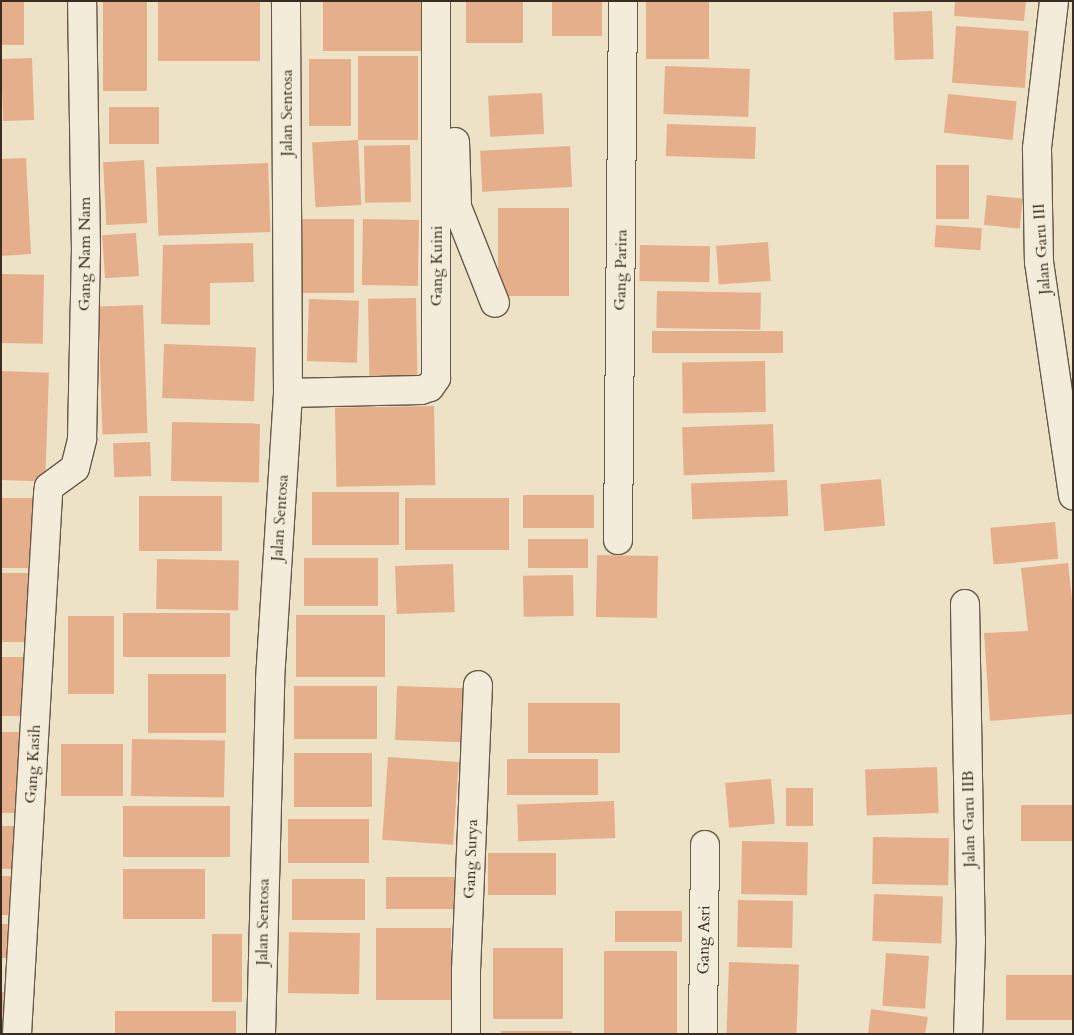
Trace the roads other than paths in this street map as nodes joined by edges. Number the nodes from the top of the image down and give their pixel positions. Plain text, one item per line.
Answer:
1 (82, 1) edge
2 (286, 1) edge
3 (436, 1) edge
4 (453, 1) edge
5 (623, 1) edge
6 (1054, 1) edge
7 (495, 303) dead end
8 (288, 393) junction
9 (48, 494) joint
10 (1073, 496) edge
11 (618, 540) dead end
12 (965, 604) dead end
13 (478, 685) dead end
14 (705, 845) dead end
15 (17, 1034) edge
16 (261, 1034) edge
17 (466, 1034) edge
18 (703, 1034) edge
19 (968, 1034) edge

1 - 9 street, Gang Nam Nam
2 - 8 street, Jalan Sentosa
3 - 8 street, Gang Kuini
4 - 7 street
5 - 11 street, Gang Parira
6 - 10 street, Jalan Garu III
8 - 16 street, Jalan Sentosa
9 - 15 street, Gang Kasih
12 - 19 street, Jalan Garu IIB
13 - 17 street, Gang Surya
14 - 18 street, Gang Asri

